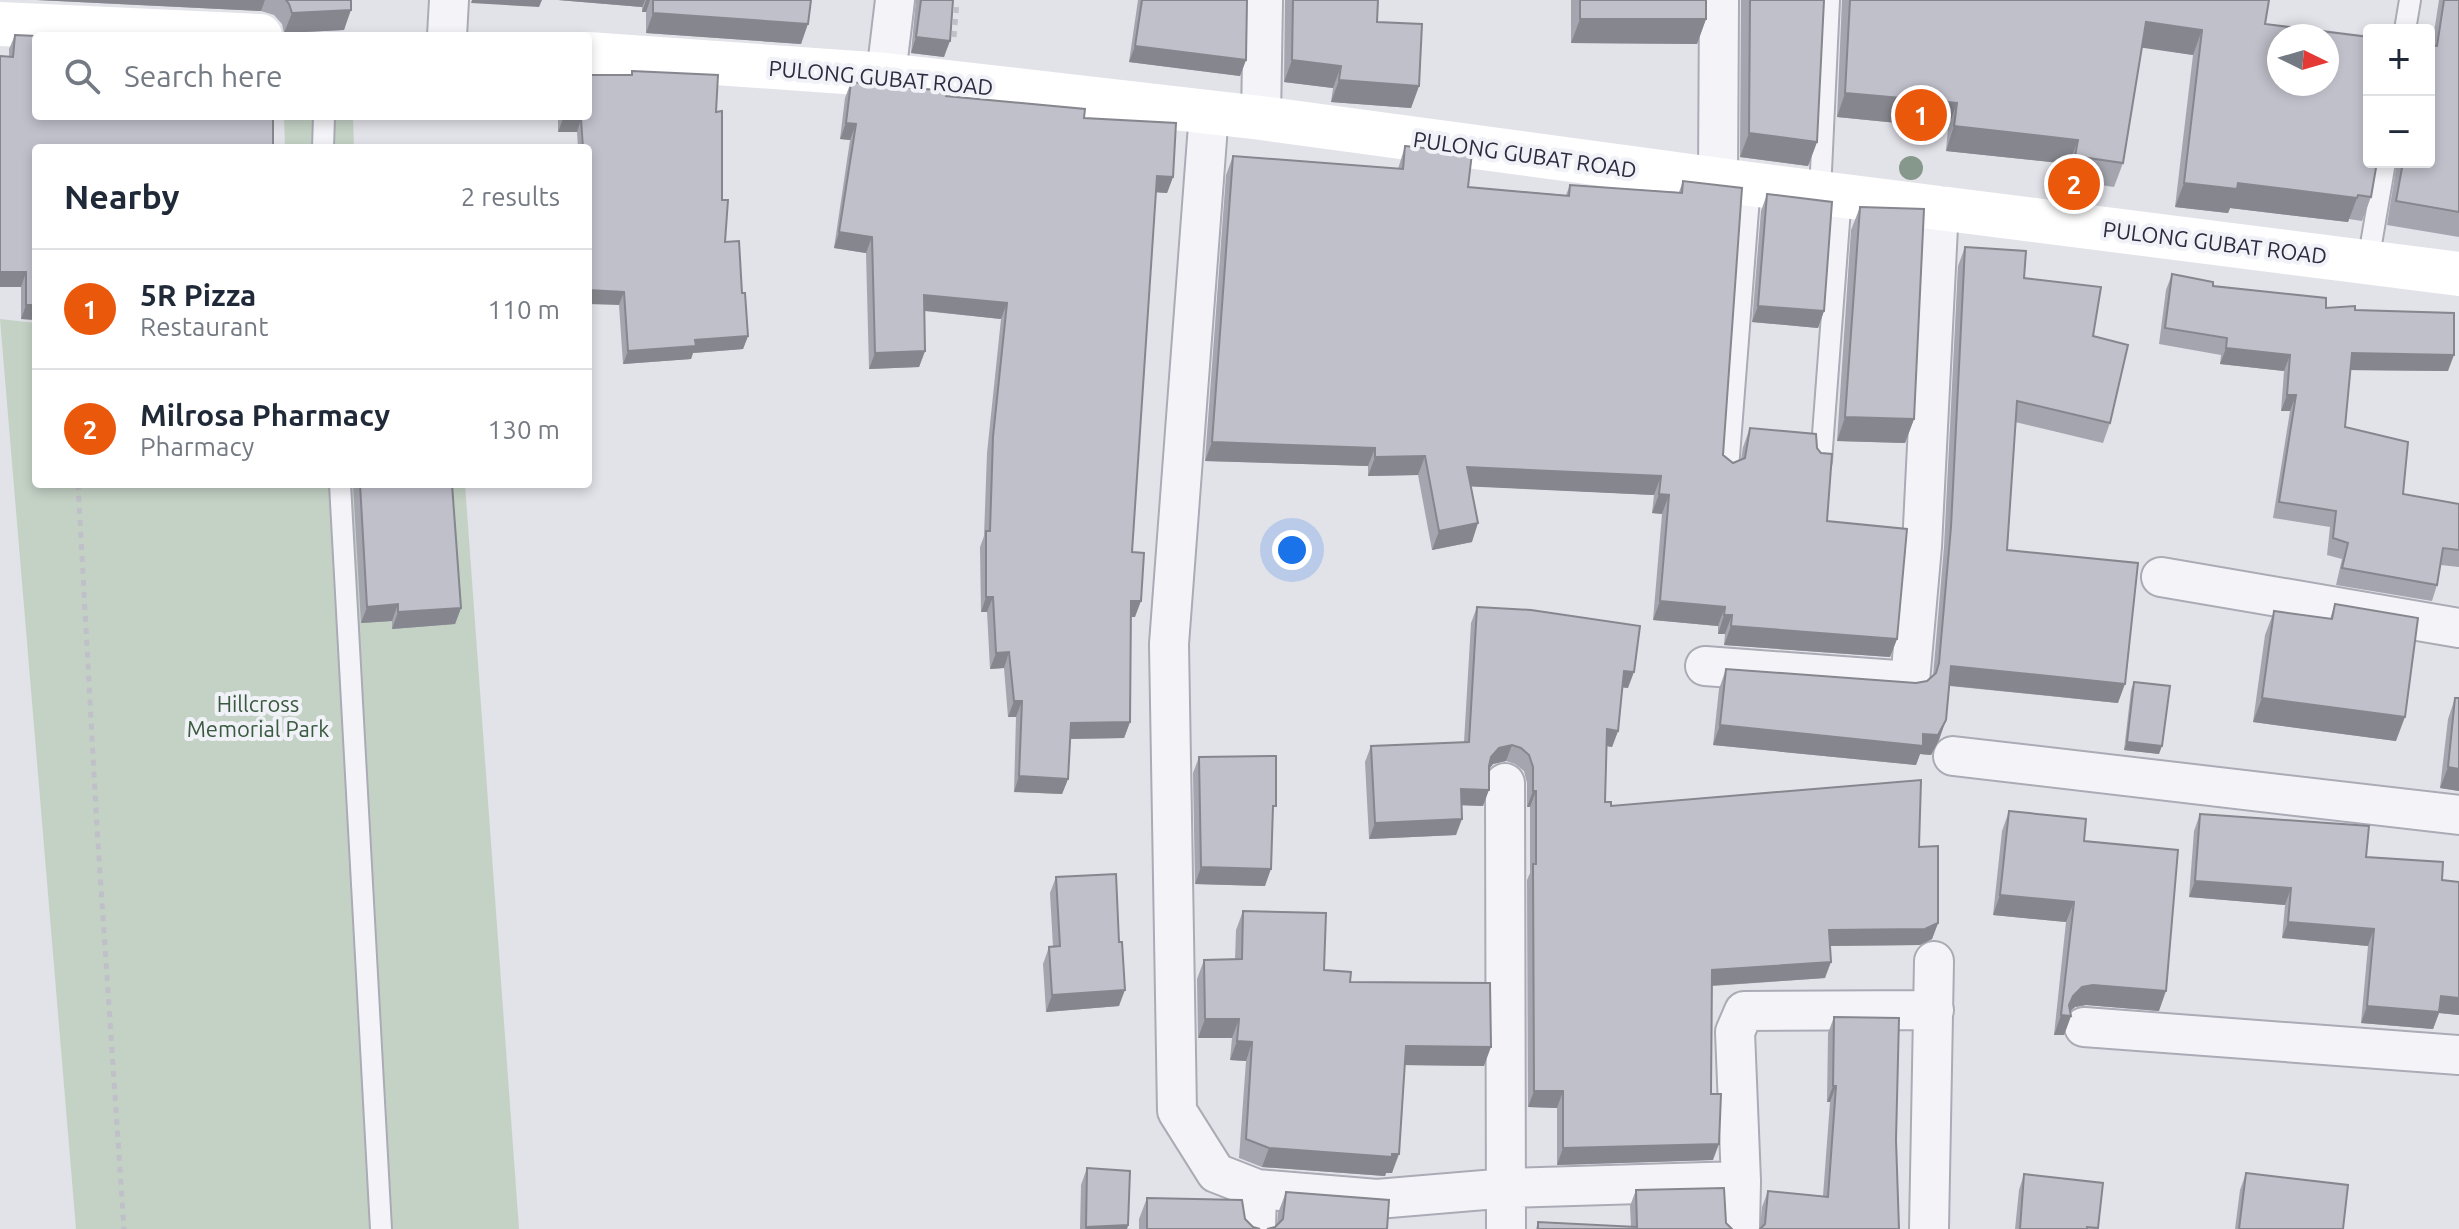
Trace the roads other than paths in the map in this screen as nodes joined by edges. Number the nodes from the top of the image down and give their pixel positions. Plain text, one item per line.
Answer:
1 (449, 0) edge
2 (895, 0) edge
3 (1263, 0) edge
4 (1719, 0) edge
5 (1829, 0) edge
6 (2410, 0) edge
7 (0, 24) edge
8 (2406, 24) edge
9 (173, 32) edge
10 (447, 32) edge
11 (592, 54) edge
12 (886, 75) junction
13 (1209, 112) junction
14 (1261, 118) junction
15 (324, 120) edge
16 (323, 144) edge
17 (2384, 168) edge
18 (1734, 182) junction
19 (1831, 194) junction
20 (1939, 207) junction
21 (2368, 262) junction
22 (2459, 274) edge
23 (1821, 461) edge
24 (1728, 469) edge
25 (340, 488) edge
26 (2161, 577) dead end
27 (2459, 628) edge
28 (1705, 666) dead end
29 (1953, 756) dead end
30 (1505, 783) dead end
31 (2459, 815) edge
32 (1934, 961) dead end
33 (1934, 1010) junction
34 (2084, 1027) dead end
35 (2459, 1055) edge
36 (1741, 1181) junction
37 (1508, 1188) junction
38 (1257, 1189) junction
39 (381, 1229) edge
40 (1256, 1229) edge
41 (1506, 1229) edge
42 (1740, 1229) edge
43 (1929, 1229) edge

1 - 10 street
2 - 12 street
3 - 14 street
4 - 18 street
5 - 19 lane
6 - 8 lane
7 - 9 main road
11 - 12 main road, PULONG GUBAT ROAD
12 - 13 main road, PULONG GUBAT ROAD
13 - 14 main road, PULONG GUBAT ROAD
13 - 38 street
14 - 18 main road, PULONG GUBAT ROAD
15 - 16 lane
17 - 21 lane
18 - 19 main road, PULONG GUBAT ROAD
18 - 24 lane
19 - 20 main road, PULONG GUBAT ROAD
19 - 23 lane
20 - 21 main road, PULONG GUBAT ROAD
20 - 28 street
21 - 22 main road, PULONG GUBAT ROAD
25 - 39 lane
26 - 27 street
29 - 31 street
30 - 37 street
32 - 33 street
33 - 36 street
33 - 43 street
34 - 35 street
36 - 37 street
36 - 42 street
37 - 38 street
37 - 41 street
38 - 40 street

